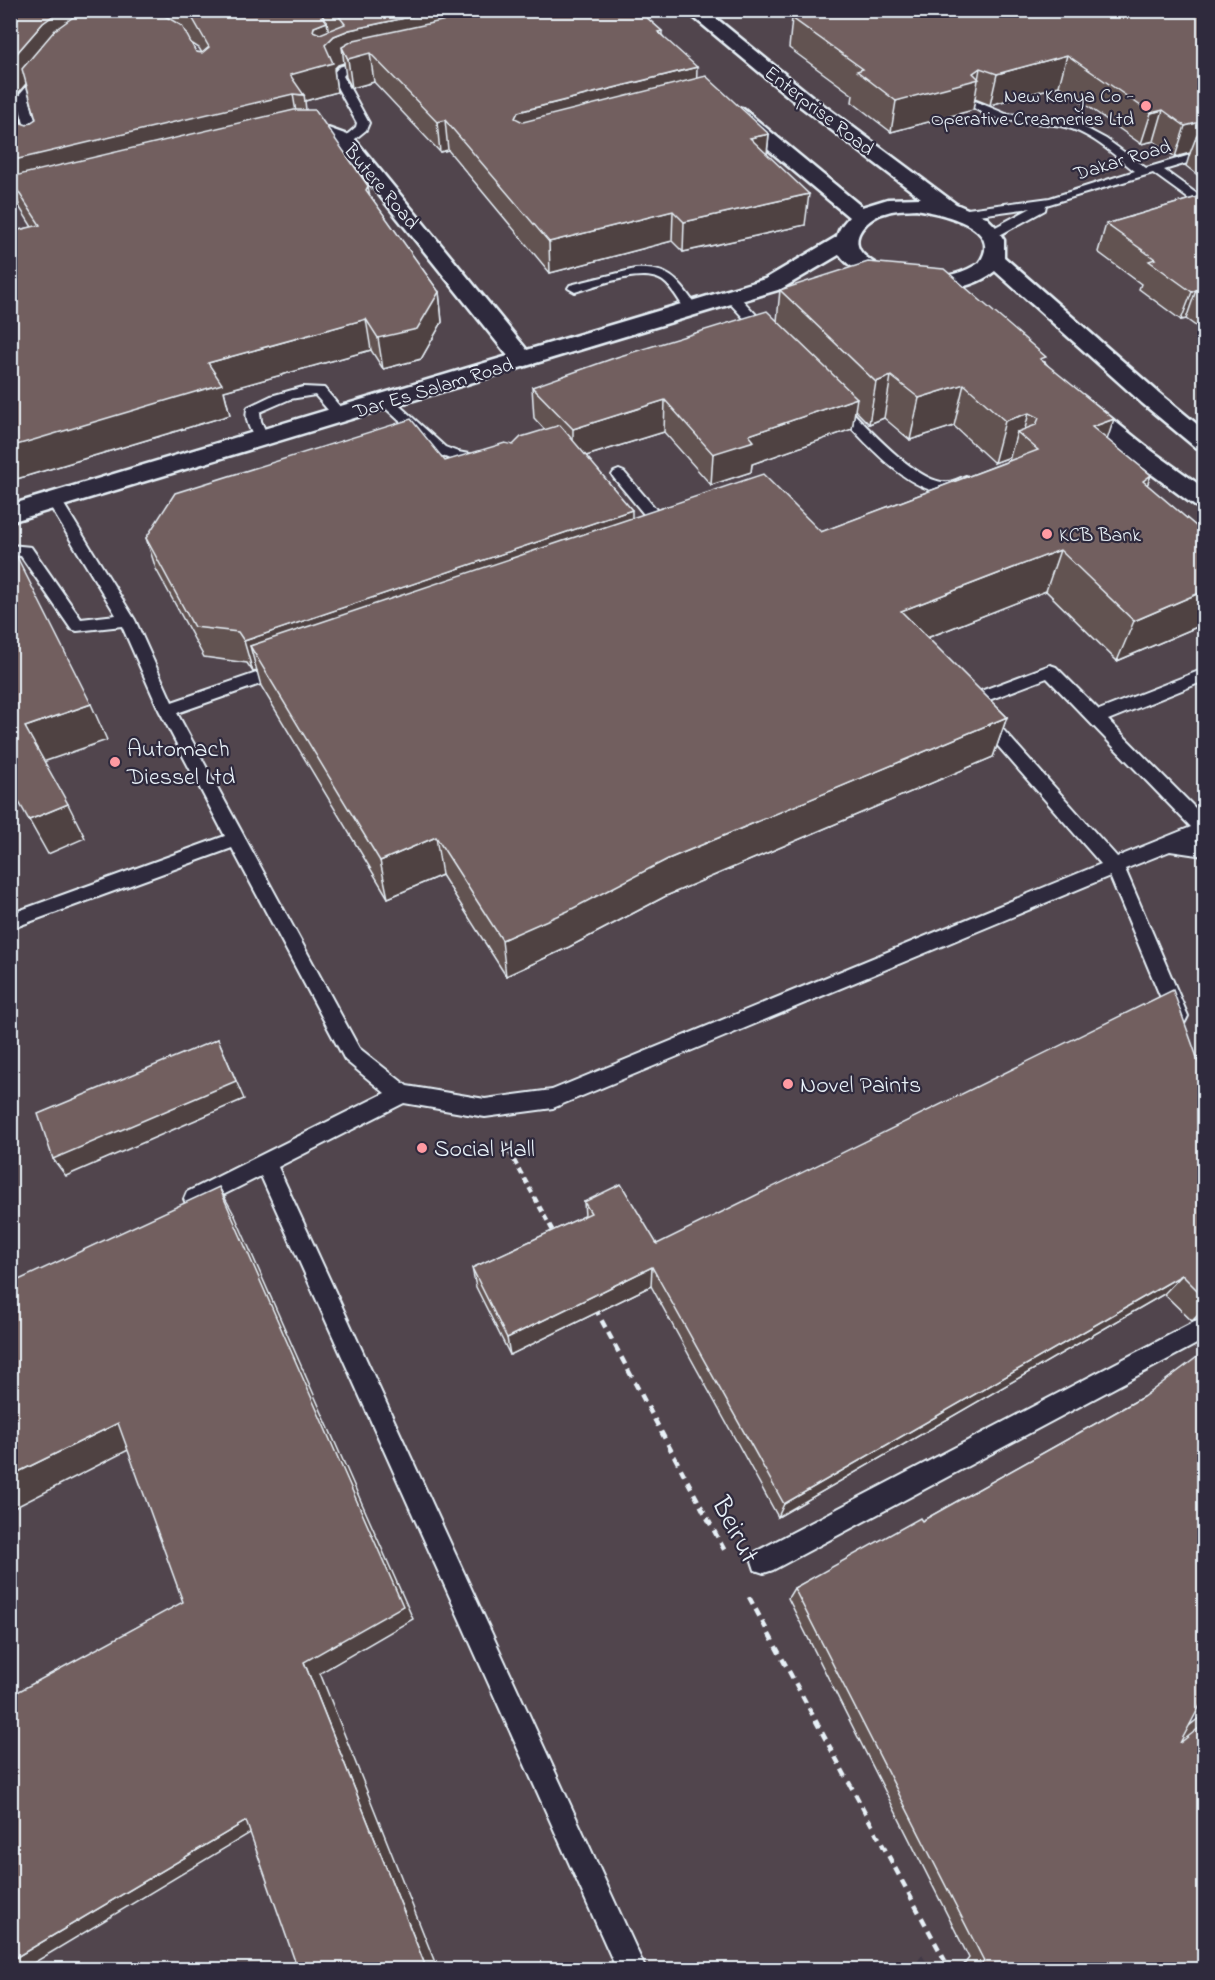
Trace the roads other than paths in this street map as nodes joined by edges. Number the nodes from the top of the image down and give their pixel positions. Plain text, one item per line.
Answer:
1 (694, 10) edge
2 (377, 59) edge
3 (51, 65) edge
4 (716, 97) edge
5 (975, 104) edge
6 (265, 141) edge
7 (346, 141) junction
8 (37, 149) edge
9 (1204, 154) edge
10 (1150, 171) junction
11 (80, 185) edge
12 (1052, 201) junction
13 (10, 202) edge
14 (1204, 204) edge
15 (956, 211) junction
16 (860, 216) junction
17 (992, 234) junction
18 (846, 241) junction
19 (994, 260) junction
20 (870, 269) junction
21 (773, 284) junction
22 (928, 284) junction
23 (575, 288) dead end
24 (732, 296) junction
25 (956, 306) edge
26 (691, 308) junction
27 (776, 344) edge
28 (523, 360) junction
29 (1059, 388) edge
30 (826, 393) edge
31 (386, 401) junction
32 (340, 415) junction
33 (262, 438) junction
34 (1204, 442) edge
35 (502, 464) edge
36 (619, 475) dead end
37 (977, 477) edge
38 (1204, 500) edge
39 (55, 501) junction
40 (10, 514) edge
41 (670, 536) edge
42 (10, 550) edge
43 (127, 620) junction
44 (301, 664) edge
45 (1204, 675) edge
46 (954, 687) edge
47 (968, 702) junction
48 (167, 710) junction
49 (1098, 717) junction
50 (1204, 828) edge
51 (236, 840) junction
52 (1170, 844) junction
53 (1204, 849) edge
54 (1115, 867) junction
55 (10, 922) edge
56 (1185, 1031) edge
57 (402, 1094) junction
58 (266, 1164) junction
59 (181, 1207) edge
60 (1204, 1328) edge
61 (764, 1561) dead end
62 (632, 1970) edge

1 - 15 main road, Enterprise Road
2 - 7 lane
3 - 8 lane
4 - 16 main road
5 - 10 lane
6 - 7 main road, Butere Road
7 - 28 main road, Butere Road
9 - 10 lane, Dakar Road
10 - 12 lane, Dakar Road
10 - 14 lane
11 - 13 main road
12 - 15 lane, Dakar Road
12 - 17 lane, Dakar Road
15 - 16 main road
15 - 17 main road, Enterprise Road
16 - 18 main road
17 - 19 main road
18 - 20 main road
18 - 21 main road, Dar Es Salam Road
19 - 22 main road
19 - 34 main road
20 - 21 main road
20 - 22 main road
21 - 24 main road, Dar Es Salam Road
22 - 25 main road
23 - 26 lane
24 - 26 main road, Dar Es Salam Road
24 - 27 lane
26 - 28 main road, Dar Es Salam Road
28 - 31 main road, Dar Es Salam Road
29 - 38 main road
30 - 37 lane
31 - 32 main road, Dar Es Salam Road
31 - 35 lane
32 - 33 main road, Dar Es Salam Road
32 - 33 lane
33 - 39 main road, Dar Es Salam Road
36 - 41 lane
39 - 40 main road, Dar Es Salam Road
39 - 43 lane
42 - 43 lane
43 - 48 lane
44 - 48 lane
45 - 49 lane
46 - 47 lane
47 - 49 lane
47 - 54 lane
48 - 51 lane
49 - 50 lane
50 - 52 lane
51 - 55 lane
51 - 57 lane
52 - 53 lane
52 - 54 lane
54 - 56 lane
54 - 57 lane
57 - 58 lane
58 - 59 lane
58 - 62 lane
60 - 61 lane

